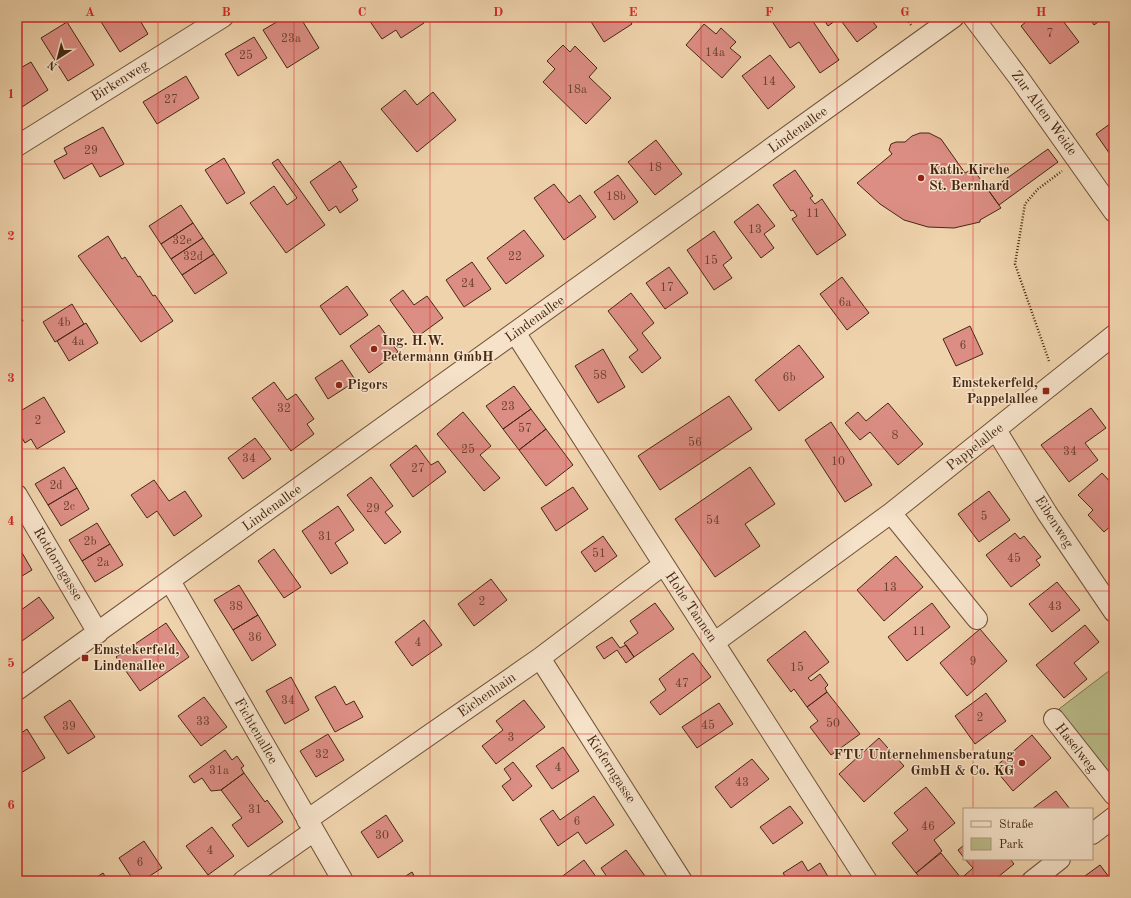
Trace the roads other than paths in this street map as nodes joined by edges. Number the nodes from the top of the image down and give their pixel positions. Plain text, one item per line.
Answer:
1 (223, 17) edge
2 (954, 17) edge
3 (973, 17) edge
4 (17, 146) edge
5 (1114, 212) edge
6 (516, 334) junction
7 (1114, 335) edge
8 (996, 430) junction
9 (17, 495) edge
10 (891, 513) junction
11 (663, 565) junction
12 (170, 581) junction
13 (1114, 612) edge
14 (977, 619) dead end
15 (98, 633) junction
16 (715, 642) junction
17 (540, 658) junction
18 (17, 690) edge
19 (1054, 719) dead end
20 (1114, 795) edge
21 (1114, 817) edge
22 (310, 825) junction
23 (1093, 833) edge
24 (1059, 860) edge
25 (243, 881) edge
26 (343, 881) edge
27 (682, 881) edge
28 (867, 881) edge
29 (1032, 881) edge

1 - 4 street, Birkenweg
2 - 6 street, Lindenallee
3 - 5 street, Zur Alten Weide
6 - 11 street, Hohe Tannen
6 - 12 street, Lindenallee
7 - 8 street, Pappelallee
8 - 10 street, Pappelallee
8 - 13 street, Eibenweg
9 - 15 street, Rotdorngasse
10 - 14 street
10 - 16 street, Pappelallee
11 - 16 street, Hohe Tannen
11 - 17 street, Eichenhain
12 - 15 street, Lindenallee
12 - 22 street, Fichtenallee
15 - 18 street, Lindenallee
16 - 28 street, Hohe Tannen
17 - 22 street, Eichenhain
17 - 27 street, Kieferngasse
19 - 20 street, Haselweg
21 - 23 street
22 - 25 street, Eichenhain
22 - 26 street, Fichtenallee
24 - 29 street

